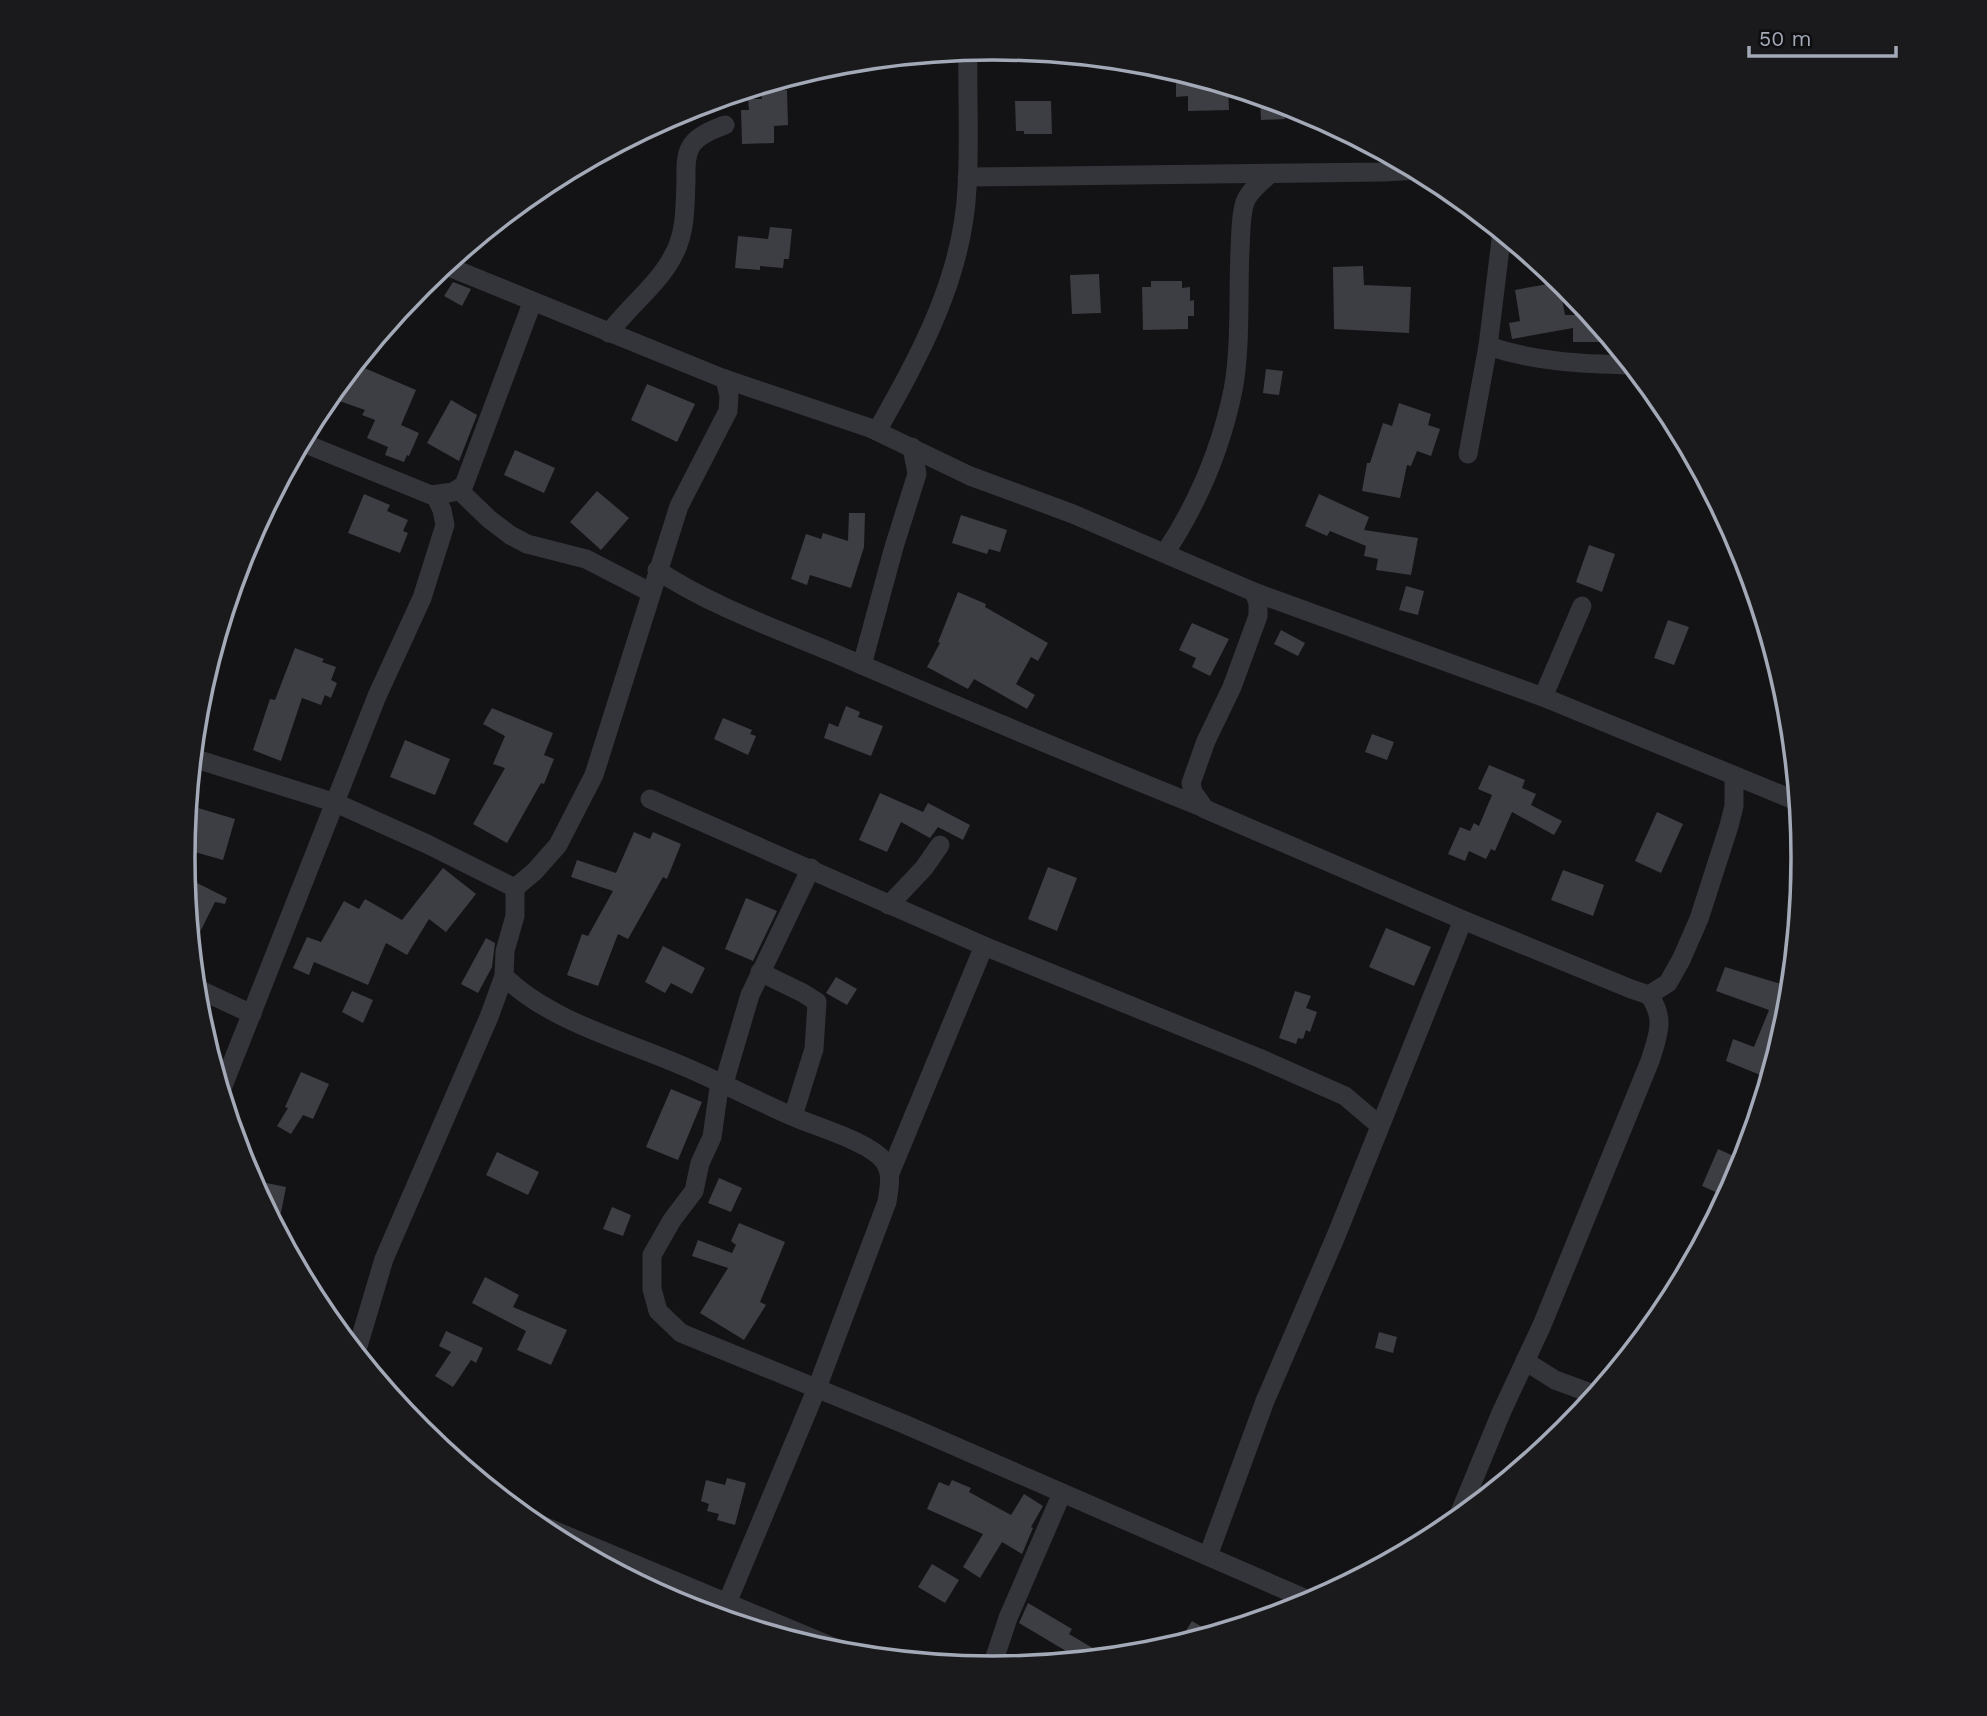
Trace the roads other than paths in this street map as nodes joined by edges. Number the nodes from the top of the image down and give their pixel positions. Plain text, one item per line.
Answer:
1 (968, 60) edge
2 (725, 125) dead end
3 (1400, 170) edge
4 (1270, 174) junction
5 (967, 177) junction
6 (1501, 242) edge
7 (454, 270) edge
8 (532, 303) junction
9 (609, 333) junction
10 (1488, 346) junction
11 (1621, 364) edge
12 (725, 379) junction
13 (877, 431) junction
14 (310, 446) edge
15 (912, 447) junction
16 (1468, 454) dead end
17 (458, 489) junction
18 (435, 495) junction
19 (1165, 553) junction
20 (657, 570) junction
21 (650, 592) junction
22 (1254, 592) junction
23 (1582, 606) dead end
24 (862, 666) junction
25 (1543, 697) junction
26 (201, 761) edge
27 (1734, 777) junction
28 (1789, 798) edge
29 (650, 799) dead end
30 (336, 803) junction
31 (1205, 809) junction
32 (940, 845) dead end
33 (811, 868) junction
34 (515, 888) junction
35 (889, 905) junction
36 (1463, 920) junction
37 (984, 946) junction
38 (760, 972) junction
39 (504, 976) junction
40 (207, 993) edge
41 (1650, 995) junction
42 (252, 1014) junction
43 (226, 1078) edge
44 (722, 1082) junction
45 (793, 1116) junction
46 (1379, 1125) junction
47 (890, 1173) junction
48 (359, 1343) edge
49 (1525, 1361) junction
50 (817, 1388) junction
51 (1587, 1392) edge
52 (1062, 1493) junction
53 (1464, 1503) edge
54 (581, 1542) edge
55 (1208, 1556) junction
56 (1299, 1596) edge
57 (727, 1603) junction
58 (782, 1628) edge
59 (995, 1656) edge

1 - 5 street
2 - 9 street
3 - 4 street
4 - 5 street
4 - 19 street
5 - 13 street
6 - 10 street
7 - 8 street
8 - 9 street
8 - 17 street
9 - 12 street
10 - 11 street
10 - 16 street
12 - 13 street
12 - 20 street
13 - 15 street
14 - 18 street
15 - 19 street
15 - 24 street
17 - 18 street
17 - 21 street
18 - 30 street
19 - 22 street
20 - 21 street
20 - 24 street
21 - 34 street
22 - 25 street
22 - 31 street
23 - 25 street
24 - 31 street
25 - 27 street
26 - 30 street
27 - 28 street
27 - 41 street
29 - 33 street
30 - 34 street
30 - 42 street
31 - 36 street
32 - 35 street
33 - 35 street
33 - 38 street
34 - 39 street
35 - 37 street
36 - 41 street
36 - 46 street
37 - 46 street
37 - 47 street
38 - 44 street
38 - 45 street
39 - 44 street
39 - 48 street
40 - 42 street
41 - 49 street
42 - 43 street
44 - 45 street
44 - 50 street
45 - 47 street
46 - 55 street
47 - 50 street
49 - 51 street
49 - 53 street
50 - 52 street
50 - 57 street
52 - 55 street
52 - 59 street
54 - 57 street
55 - 56 street
57 - 58 street

